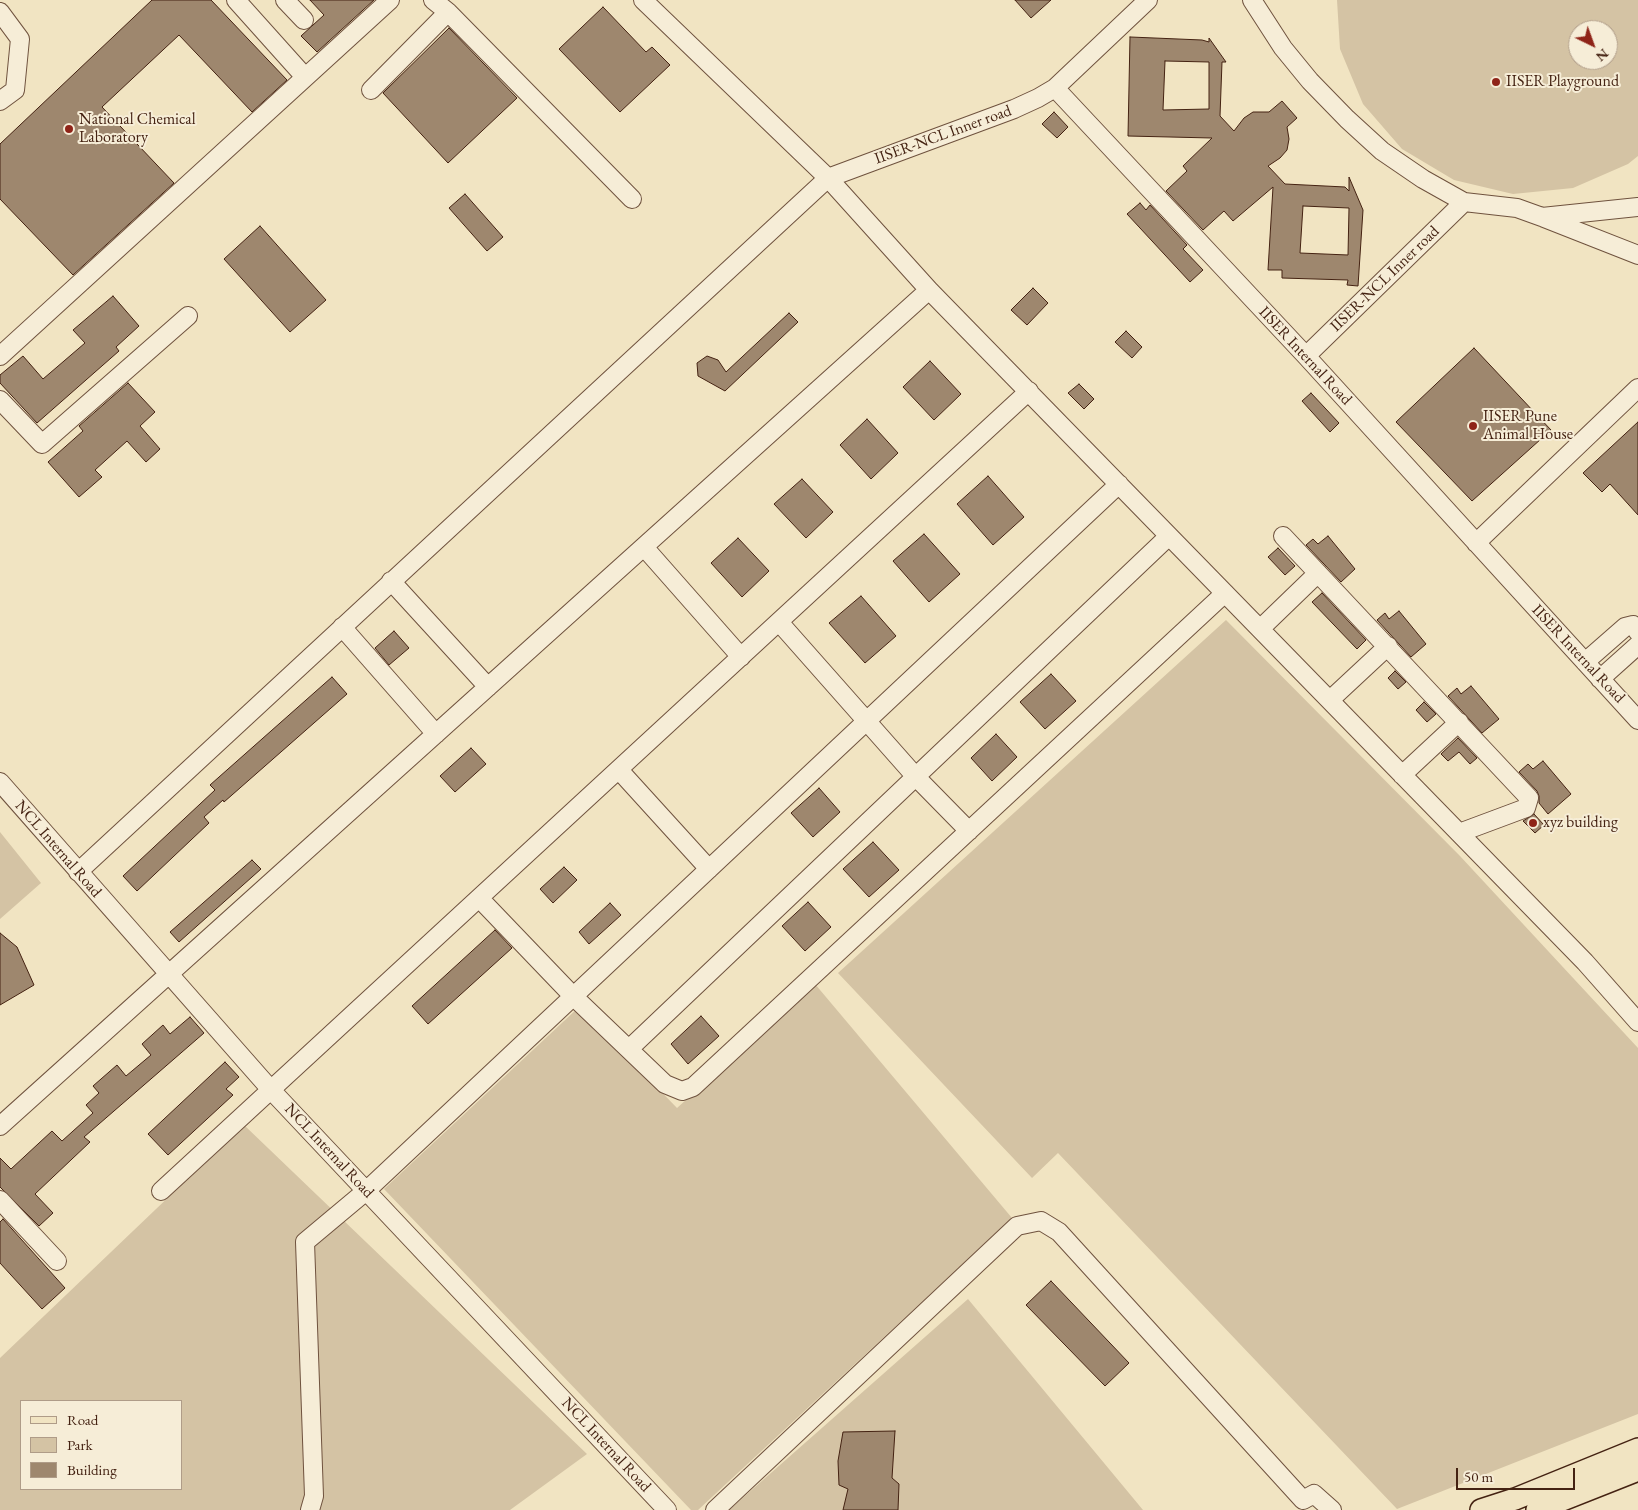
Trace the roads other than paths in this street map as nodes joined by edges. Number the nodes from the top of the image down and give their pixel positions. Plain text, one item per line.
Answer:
1 (236, 0) edge
2 (285, 0) edge
3 (390, 0) edge
4 (433, 0) edge
5 (643, 0) edge
6 (1148, 0) edge
7 (1252, 0) edge
8 (0, 12) edge
9 (448, 12) junction
10 (304, 20) dead end
11 (305, 77) junction
12 (1056, 88) junction
13 (371, 90) dead end
14 (0, 101) edge
15 (828, 178) junction
16 (632, 199) dead end
17 (1464, 202) junction
18 (1638, 207) edge
19 (1542, 217) junction
20 (1638, 255) edge
21 (929, 290) junction
22 (188, 316) dead end
23 (0, 356) edge
24 (1306, 356) junction
25 (1638, 388) edge
26 (1029, 391) junction
27 (0, 400) edge
28 (1119, 484) junction
29 (1169, 536) junction
30 (1283, 536) dead end
31 (1476, 543) junction
32 (644, 547) junction
33 (1318, 573) junction
34 (391, 581) junction
35 (1225, 593) junction
36 (780, 622) junction
37 (342, 627) junction
38 (1260, 629) junction
39 (1638, 632) edge
40 (1638, 645) edge
41 (1388, 646) junction
42 (741, 657) junction
43 (1585, 662) junction
44 (1600, 678) junction
45 (488, 687) junction
46 (1330, 700) junction
47 (1638, 720) edge
48 (866, 721) junction
49 (1459, 722) junction
50 (436, 734) junction
51 (619, 770) junction
52 (1402, 774) junction
53 (916, 777) junction
54 (0, 782) edge
55 (970, 831) junction
56 (1459, 833) junction
57 (708, 869) junction
58 (78, 872) junction
59 (480, 899) junction
60 (169, 974) junction
61 (573, 996) junction
62 (1638, 1022) edge
63 (629, 1049) junction
64 (272, 1091) junction
65 (0, 1126) edge
66 (366, 1191) junction
67 (160, 1192) dead end
68 (0, 1200) edge
69 (57, 1261) dead end
70 (1638, 1449) edge
71 (1638, 1470) edge
72 (310, 1510) edge
73 (667, 1510) edge
74 (715, 1510) edge
75 (1332, 1510) edge
76 (1481, 1510) edge
77 (1537, 1510) edge

1 - 11 lane
2 - 10 lane
3 - 11 lane
4 - 9 lane
5 - 15 lane
6 - 12 lane
7 - 17 lane
8 - 14 lane
9 - 13 lane
9 - 16 lane
11 - 23 lane
12 - 15 lane, IISER-NCL Inner road
12 - 24 lane, IISER Internal Road
15 - 21 lane
15 - 34 lane
17 - 19 lane
17 - 24 lane, IISER-NCL Inner road
18 - 19 lane
19 - 20 lane
21 - 26 lane
21 - 32 lane
22 - 27 lane
24 - 31 lane, IISER Internal Road
25 - 31 lane
26 - 28 lane
26 - 36 lane
28 - 29 lane
28 - 48 lane
29 - 35 lane
29 - 53 lane
30 - 33 lane
31 - 43 lane, IISER Internal Road
32 - 42 lane
32 - 45 lane
33 - 38 lane
33 - 41 lane
34 - 37 lane
34 - 45 lane
35 - 38 lane
35 - 55 lane
36 - 42 lane
36 - 48 lane
37 - 50 lane
37 - 58 lane
38 - 46 lane
39 - 43 lane
40 - 44 lane
41 - 46 lane
41 - 49 lane
42 - 51 lane
43 - 44 lane, IISER Internal Road
44 - 47 lane, IISER Internal Road
45 - 50 lane
46 - 52 lane
48 - 53 lane
48 - 57 lane
49 - 52 lane
49 - 56 lane
50 - 60 lane
51 - 57 lane
51 - 59 lane
52 - 56 lane
53 - 55 lane
53 - 63 lane
54 - 58 lane, NCL Internal Road
55 - 63 lane
56 - 62 lane
57 - 61 lane
58 - 60 lane, NCL Internal Road
59 - 61 lane
59 - 64 lane
60 - 64 lane, NCL Internal Road
60 - 65 lane
61 - 63 lane
61 - 66 lane
64 - 66 lane, NCL Internal Road
64 - 67 lane
66 - 72 lane
66 - 73 lane, NCL Internal Road
68 - 69 lane
70 - 76 main road
71 - 77 main road
74 - 75 lane

